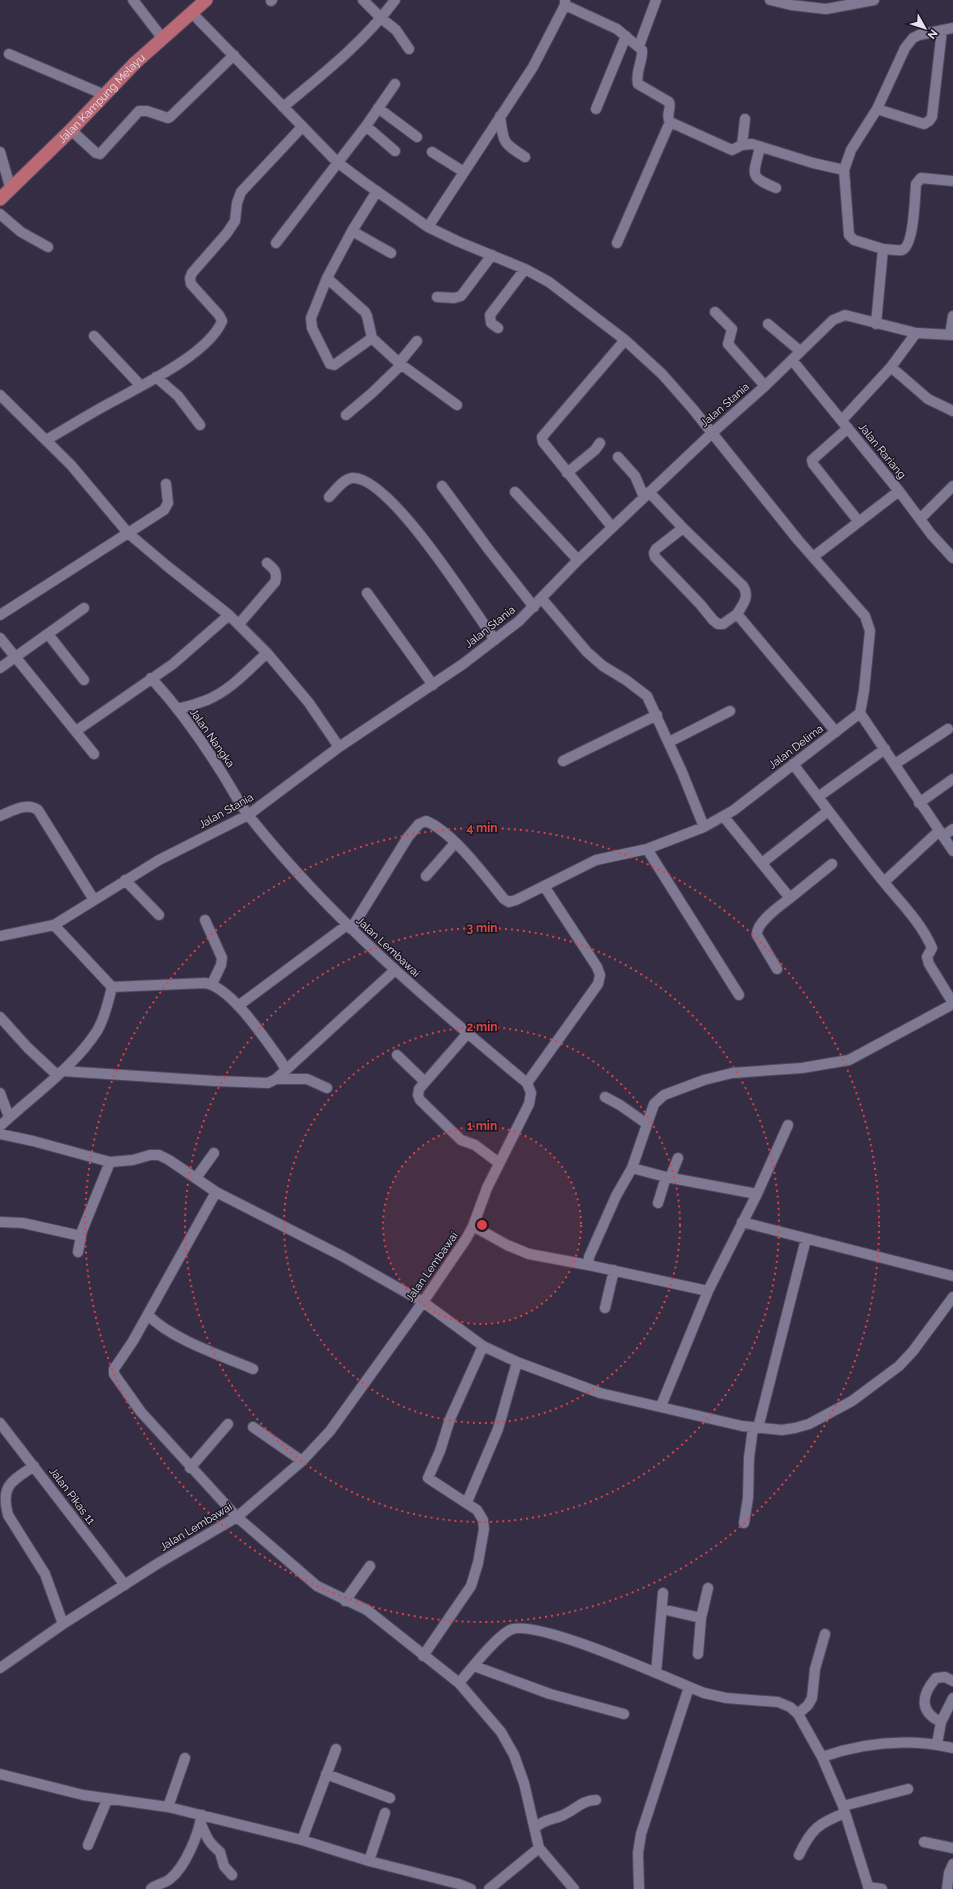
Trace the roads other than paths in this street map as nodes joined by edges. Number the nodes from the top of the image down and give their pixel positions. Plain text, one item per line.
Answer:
1 (133, 0) edge
2 (206, 0) edge
3 (395, 0) edge
4 (656, 0) edge
5 (770, 0) edge
6 (874, 0) edge
7 (365, 1) edge
8 (792, 2) edge
9 (565, 3) edge
10 (192, 13) junction
11 (381, 18) junction
12 (953, 28) edge
13 (942, 30) junction
14 (626, 36) junction
15 (163, 39) junction
16 (639, 46) junction
17 (409, 49) dead end
18 (9, 54) dead end
19 (234, 55) junction
20 (395, 84) dead end
21 (105, 95) junction
22 (283, 106) junction
23 (378, 108) junction
24 (596, 109) dead end
25 (878, 109) junction
26 (500, 116) junction
27 (745, 119) dead end
28 (670, 122) junction
29 (366, 126) junction
30 (302, 127) junction
31 (71, 130) junction
32 (417, 137) dead end
33 (742, 145) junction
34 (760, 147) junction
35 (395, 151) dead end
36 (0, 152) edge
37 (432, 152) dead end
38 (526, 157) dead end
39 (337, 162) junction
40 (844, 170) junction
41 (464, 172) junction
42 (953, 181) edge
43 (776, 188) dead end
44 (11, 190) junction
45 (377, 191) junction
46 (0, 200) edge
47 (0, 214) edge
48 (428, 227) junction
49 (352, 231) junction
50 (276, 243) dead end
51 (617, 243) dead end
52 (48, 247) dead end
53 (883, 249) junction
54 (391, 253) dead end
55 (492, 256) junction
56 (525, 269) junction
57 (327, 278) junction
58 (437, 297) dead end
59 (715, 312) dead end
60 (953, 316) edge
61 (768, 324) dead end
62 (876, 324) junction
63 (498, 328) dead end
64 (916, 333) junction
65 (952, 335) edge
66 (94, 336) dead end
67 (372, 338) junction
68 (624, 340) junction
69 (417, 341) dead end
70 (800, 351) junction
71 (792, 360) junction
72 (400, 364) junction
73 (891, 367) junction
74 (156, 377) junction
75 (141, 386) junction
76 (765, 386) junction
77 (0, 395) edge
78 (457, 405) dead end
79 (953, 411) edge
80 (346, 415) dead end
81 (845, 424) junction
82 (200, 425) dead end
83 (712, 433) junction
84 (46, 440) junction
85 (600, 443) dead end
86 (618, 456) dead end
87 (567, 472) junction
88 (166, 484) dead end
89 (442, 486) dead end
90 (953, 486) edge
91 (899, 491) junction
92 (515, 492) dead end
93 (646, 495) junction
94 (329, 498) dead end
95 (920, 519) junction
96 (859, 522) junction
97 (612, 527) junction
98 (683, 528) junction
99 (128, 533) junction
100 (813, 557) junction
101 (953, 558) edge
102 (578, 560) junction
103 (267, 563) dead end
104 (367, 593) dead end
105 (542, 599) junction
106 (534, 607) junction
107 (84, 608) dead end
108 (736, 614) junction
109 (0, 615) edge
110 (229, 615) junction
111 (239, 624) junction
112 (48, 634) junction
113 (0, 638) edge
114 (495, 640) junction
115 (267, 653) junction
116 (15, 658) junction
117 (0, 668) edge
118 (151, 678) junction
119 (84, 680) dead end
120 (433, 685) junction
121 (177, 709) junction
122 (730, 711) dead end
123 (860, 713) junction
124 (657, 715) junction
125 (948, 729) dead end
126 (76, 731) junction
127 (836, 732) junction
128 (669, 742) junction
129 (338, 747) junction
130 (885, 749) junction
131 (94, 754) dead end
132 (563, 761) dead end
133 (793, 764) junction
134 (895, 764) junction
135 (953, 779) edge
136 (818, 797) junction
137 (919, 803) junction
138 (828, 811) junction
139 (248, 815) junction
140 (0, 816) edge
141 (724, 817) junction
142 (704, 827) junction
143 (953, 829) edge
144 (941, 834) junction
145 (455, 843) junction
146 (647, 849) junction
147 (953, 851) edge
148 (762, 863) junction
149 (832, 864) dead end
150 (426, 876) dead end
151 (125, 880) junction
152 (884, 882) junction
153 (544, 886) junction
154 (790, 898) junction
155 (94, 900) junction
156 (159, 915) dead end
157 (205, 920) dead end
158 (54, 924) junction
159 (349, 927) junction
160 (0, 936) edge
161 (777, 969) dead end
162 (395, 970) junction
163 (212, 984) junction
164 (112, 987) junction
165 (739, 996) dead end
166 (953, 1004) edge
167 (238, 1006) junction
168 (0, 1017) edge
169 (467, 1034) junction
170 (397, 1055) dead end
171 (286, 1070) junction
172 (59, 1073) junction
173 (276, 1079) junction
174 (425, 1082) junction
175 (527, 1083) junction
176 (327, 1088) dead end
177 (0, 1093) edge
178 (605, 1097) dead end
179 (9, 1117) junction
180 (647, 1124) junction
181 (788, 1125) dead end
182 (0, 1126) edge
183 (0, 1134) edge
184 (214, 1153) dead end
185 (678, 1158) dead end
186 (110, 1162) junction
187 (499, 1163) junction
188 (632, 1168) junction
189 (668, 1177) junction
190 (196, 1178) junction
191 (216, 1192) junction
192 (757, 1194) junction
193 (658, 1203) dead end
194 (0, 1222) edge
195 (742, 1222) junction
196 (473, 1226) junction
197 (81, 1236) junction
198 (806, 1238) junction
199 (78, 1252) dead end
200 (588, 1264) junction
201 (614, 1270) junction
202 (953, 1276) edge
203 (708, 1291) junction
204 (953, 1297) edge
205 (423, 1302) junction
206 (605, 1308) dead end
207 (148, 1315) junction
208 (483, 1346) junction
209 (517, 1362) junction
210 (253, 1369) dead end
211 (661, 1406) junction
212 (0, 1423) edge
213 (228, 1424) dead end
214 (253, 1427) dead end
215 (756, 1428) junction
216 (302, 1461) junction
217 (34, 1466) junction
218 (190, 1468) junction
219 (466, 1502) junction
220 (237, 1518) junction
221 (744, 1523) dead end
222 (370, 1566) dead end
223 (125, 1585) junction
224 (708, 1588) dead end
225 (663, 1593) dead end
226 (345, 1601) junction
227 (662, 1609) junction
228 (701, 1618) junction
229 (63, 1624) junction
230 (824, 1634) dead end
231 (698, 1654) dead end
232 (423, 1656) junction
233 (474, 1666) junction
234 (0, 1668) edge
235 (656, 1673) junction
236 (953, 1682) edge
237 (459, 1683) junction
238 (689, 1687) junction
239 (953, 1698) edge
240 (624, 1714) dead end
241 (798, 1714) junction
242 (941, 1722) junction
243 (937, 1744) junction
244 (953, 1748) edge
245 (336, 1749) dead end
246 (822, 1757) junction
247 (185, 1758) dead end
248 (0, 1774) edge
249 (326, 1774) junction
250 (908, 1789) dead end
251 (390, 1798) dead end
252 (107, 1800) junction
253 (596, 1800) dead end
254 (168, 1807) junction
255 (844, 1809) junction
256 (385, 1813) dead end
257 (201, 1818) junction
258 (535, 1828) junction
259 (302, 1840) junction
260 (924, 1842) dead end
261 (88, 1845) dead end
262 (539, 1848) junction
263 (953, 1848) edge
264 (798, 1854) dead end
265 (369, 1861) junction
266 (953, 1864) edge
267 (232, 1875) dead end
268 (869, 1888) edge
269 (151, 1889) edge
270 (471, 1889) edge
271 (489, 1889) edge
272 (574, 1889) edge
273 (639, 1889) edge
274 (882, 1889) edge
275 (947, 1889) edge

1 - 15 street
2 - 10 main road, Jalan Kampung Melayu
3 - 11 street
4 - 16 street
5 - 8 street
6 - 8 street
7 - 11 street
9 - 14 street
9 - 26 street
10 - 15 main road, Jalan Kampung Melayu
10 - 19 street
11 - 17 street
11 - 22 street
12 - 13 street
13 - 25 street
13 - 25 street
14 - 16 street
14 - 24 street
15 - 21 main road, Jalan Kampung Melayu
16 - 28 street
18 - 21 street
19 - 22 street
19 - 31 street
20 - 23 street
21 - 31 main road, Jalan Kampung Melayu
22 - 30 street
23 - 29 street
23 - 32 street
25 - 40 street
26 - 38 street
26 - 41 street
27 - 33 street
28 - 33 street
28 - 51 street
29 - 35 street
29 - 39 street
30 - 39 street
30 - 74 street
31 - 44 main road, Jalan Kampung Melayu
33 - 34 street
34 - 40 street
34 - 43 street
36 - 44 street
37 - 41 street
39 - 45 street
39 - 50 street
40 - 53 street
41 - 48 street
42 - 53 street
44 - 46 main road, Jalan Kampung Melayu
45 - 48 street
45 - 49 street
47 - 52 street
48 - 55 street
49 - 54 street
49 - 57 street
53 - 62 street
55 - 56 street
55 - 58 street
56 - 63 street
56 - 68 street
57 - 67 street
57 - 67 street
59 - 76 street
60 - 65 street
61 - 70 street
62 - 64 street, Jalan Stania
62 - 70 street, Jalan Stania
64 - 65 street, Jalan Stania
64 - 73 street
66 - 75 street
67 - 72 street
68 - 83 street
68 - 87 street
69 - 72 street
70 - 71 street, Jalan Stania
71 - 76 street, Jalan Stania
71 - 81 street, Jalan Rariang
72 - 78 street
72 - 80 street
73 - 79 street
73 - 81 street
74 - 75 street
74 - 82 street
75 - 84 street
76 - 83 street, Jalan Stania
77 - 84 street
81 - 91 street, Jalan Rariang
81 - 96 street
83 - 93 street, Jalan Stania
83 - 100 street
84 - 99 street
85 - 87 street
86 - 93 street
87 - 97 street
88 - 99 street
89 - 106 street
90 - 95 street
91 - 95 street, Jalan Rariang
91 - 96 street
92 - 102 street
93 - 97 street, Jalan Stania
93 - 98 street
94 - 114 street
95 - 101 street, Jalan Rariang
96 - 100 street
97 - 102 street, Jalan Stania
98 - 108 street
98 - 108 street
99 - 109 street
99 - 110 street
100 - 123 street
102 - 105 street, Jalan Stania
103 - 111 street
104 - 120 street
105 - 106 street, Jalan Stania
105 - 124 street
106 - 114 street, Jalan Stania
107 - 112 street
108 - 127 street
110 - 111 street
110 - 118 street
111 - 115 street
112 - 116 street
112 - 119 street
113 - 116 street
114 - 120 street, Jalan Stania
115 - 121 street
115 - 129 street
116 - 117 street
116 - 126 street
118 - 121 street, Jalan Nangka
118 - 126 street
120 - 129 street, Jalan Stania
121 - 139 street, Jalan Nangka
122 - 128 street
123 - 127 street, Jalan Delima
123 - 130 street
124 - 128 street
124 - 132 street
125 - 134 street
126 - 131 street
127 - 133 street, Jalan Delima
128 - 142 street
129 - 139 street, Jalan Stania
130 - 134 street
130 - 136 street
133 - 136 street
133 - 141 street, Jalan Delima
134 - 137 street
135 - 137 street
136 - 138 street
137 - 144 street
138 - 148 street
138 - 152 street
139 - 151 street, Jalan Stania
139 - 159 street, Jalan Lembawai
140 - 155 street
141 - 142 street, Jalan Delima
141 - 148 street
142 - 146 street, Jalan Delima
143 - 144 street
144 - 147 street
144 - 152 street
145 - 150 street
145 - 153 street, Jalan Delima
145 - 159 street
146 - 153 street, Jalan Delima
146 - 165 street
148 - 154 street
149 - 154 street
151 - 155 street, Jalan Stania
151 - 156 street
152 - 166 street
153 - 175 street
154 - 161 street
155 - 158 street, Jalan Stania
157 - 163 street
158 - 160 street, Jalan Stania
158 - 164 street
159 - 162 street, Jalan Lembawai
159 - 167 street
162 - 169 street, Jalan Lembawai
162 - 171 street
163 - 164 street
163 - 167 street
164 - 172 street
166 - 180 street
167 - 171 street
168 - 172 street
169 - 174 street
169 - 175 street, Jalan Lembawai
170 - 174 street
171 - 173 street
172 - 173 street
172 - 179 street
173 - 176 street
174 - 187 street
175 - 187 street, Jalan Lembawai
177 - 179 street
178 - 180 street
179 - 182 street
180 - 188 street
181 - 192 street
183 - 186 street
184 - 190 street
185 - 189 street
186 - 190 street
186 - 197 street
187 - 196 street, Jalan Lembawai
188 - 189 street
188 - 200 street
189 - 192 street
189 - 193 street
190 - 191 street
191 - 205 street
191 - 207 street
192 - 195 street
194 - 197 street
195 - 198 street
195 - 203 street
196 - 200 street
196 - 205 street, Jalan Lembawai
197 - 199 street
198 - 202 street
198 - 215 street
200 - 201 street
201 - 203 street
201 - 206 street
203 - 211 street
204 - 215 street
205 - 208 street
205 - 216 street, Jalan Lembawai
207 - 210 street
207 - 218 street
208 - 209 street
208 - 219 street
209 - 211 street
209 - 219 street
211 - 215 street
212 - 217 street, Jalan Pikas 11
213 - 218 street
214 - 216 street
215 - 221 street
216 - 220 street, Jalan Lembawai
217 - 223 street, Jalan Pikas 11
217 - 229 street
218 - 220 street
219 - 232 street
220 - 223 street, Jalan Lembawai
220 - 226 street
222 - 226 street
223 - 229 street, Jalan Lembawai
224 - 228 street
225 - 227 street
226 - 232 street
227 - 228 street
227 - 235 street
228 - 231 street
229 - 234 street, Jalan Lembawai
230 - 241 street
232 - 237 street
233 - 235 street
233 - 237 street
233 - 240 street
235 - 238 street
236 - 242 street
237 - 258 street
238 - 241 street
238 - 273 street
239 - 242 street
241 - 246 street
242 - 243 street
243 - 244 street
243 - 246 street
245 - 249 street
246 - 255 street
247 - 254 street
248 - 252 street
249 - 251 street
249 - 259 street
250 - 255 street
252 - 254 street
252 - 261 street
253 - 258 street
254 - 257 street
255 - 264 street
255 - 268 street
256 - 265 street
257 - 259 street
257 - 267 street
257 - 269 street
258 - 262 street
259 - 265 street
260 - 263 street
262 - 271 street
262 - 272 street
265 - 270 street
266 - 275 street
268 - 274 street

